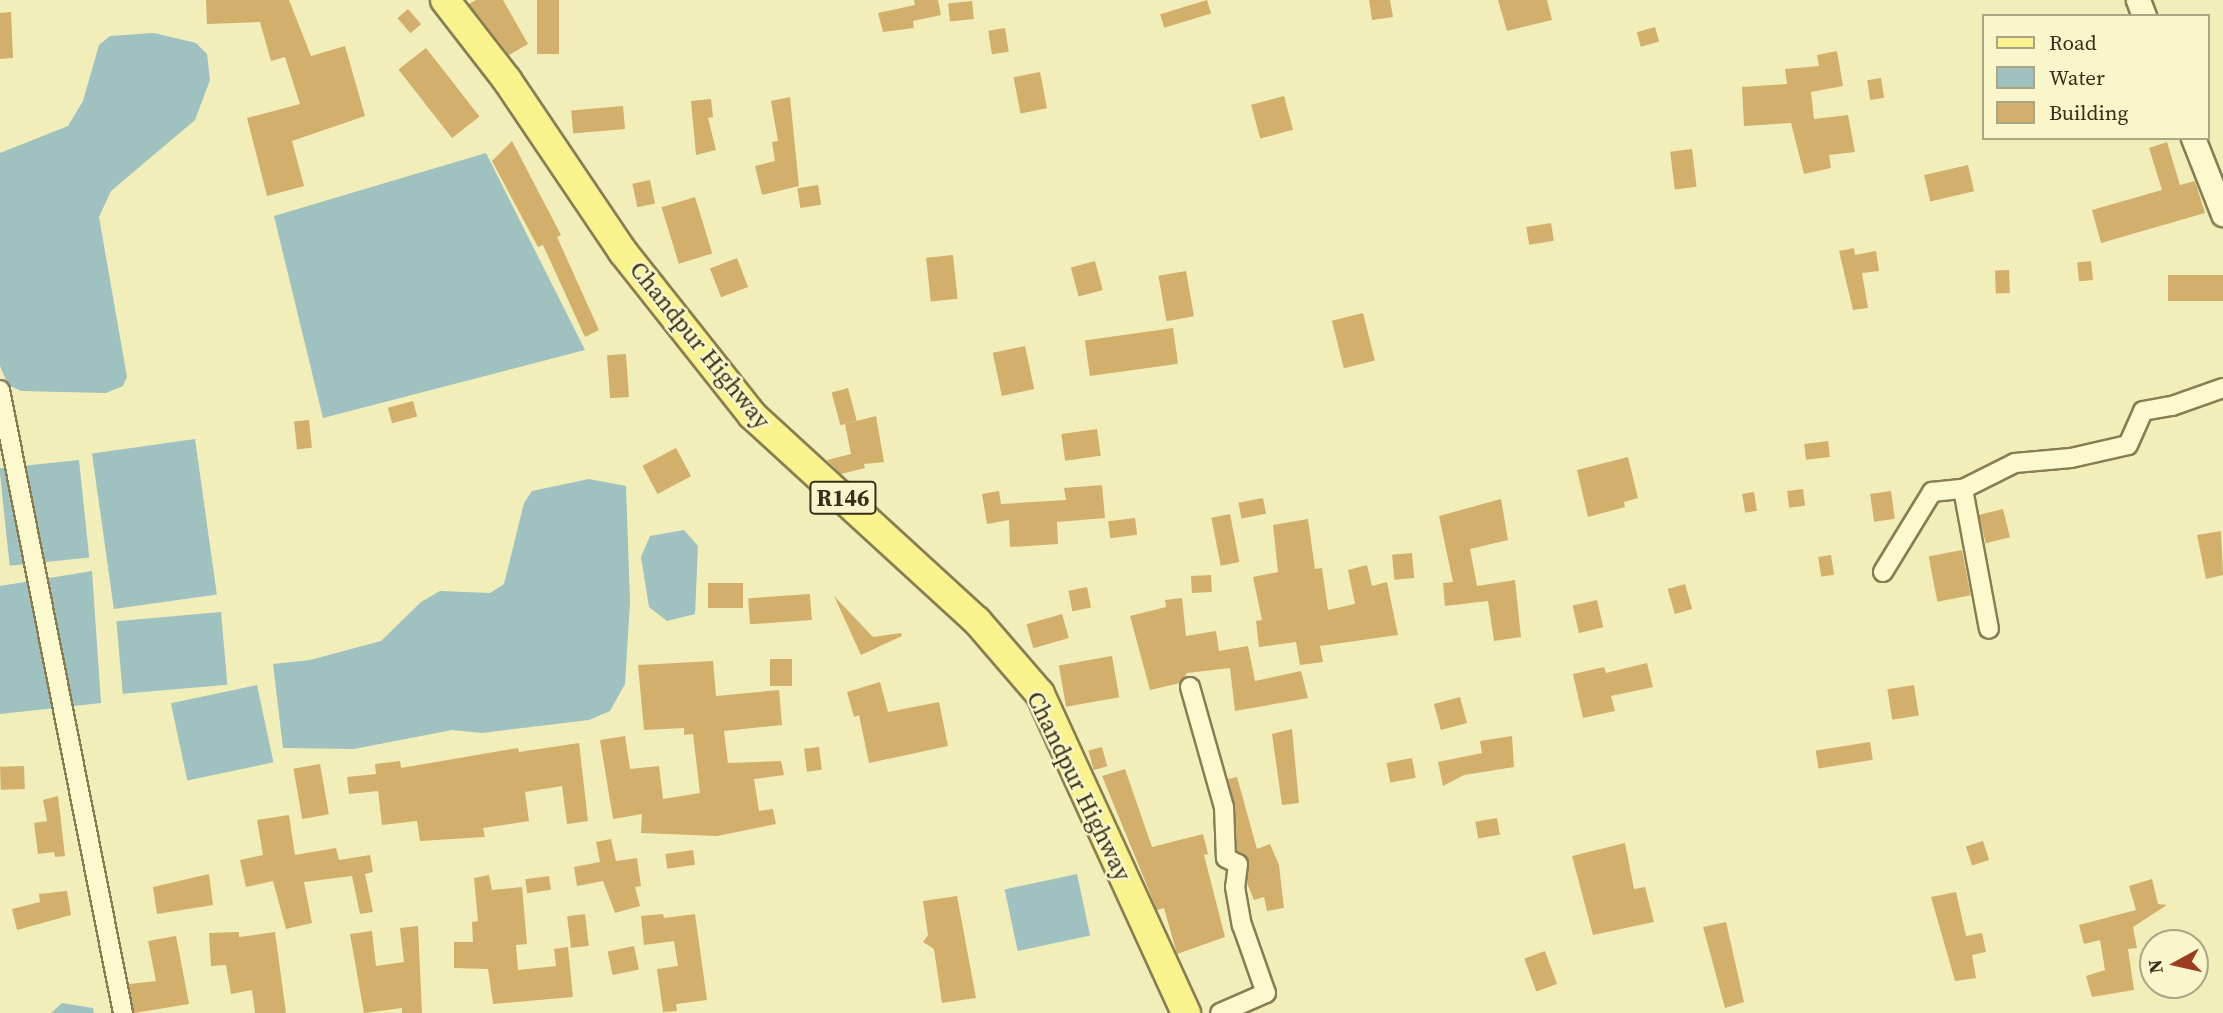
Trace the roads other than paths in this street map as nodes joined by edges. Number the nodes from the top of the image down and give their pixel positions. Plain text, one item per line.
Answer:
1 (450, 3) edge
2 (2194, 140) edge
3 (2223, 214) edge
4 (2223, 388) edge
5 (0, 390) edge
6 (1963, 489) junction
7 (1883, 572) dead end
8 (1989, 629) dead end
9 (1191, 687) dead end
10 (123, 1013) edge
11 (1186, 1013) edge
12 (1220, 1013) edge

1 - 11 main road, Chandpur Highway / R146
2 - 3 street
4 - 6 street
5 - 10 street
6 - 7 street
6 - 8 street
9 - 12 street

